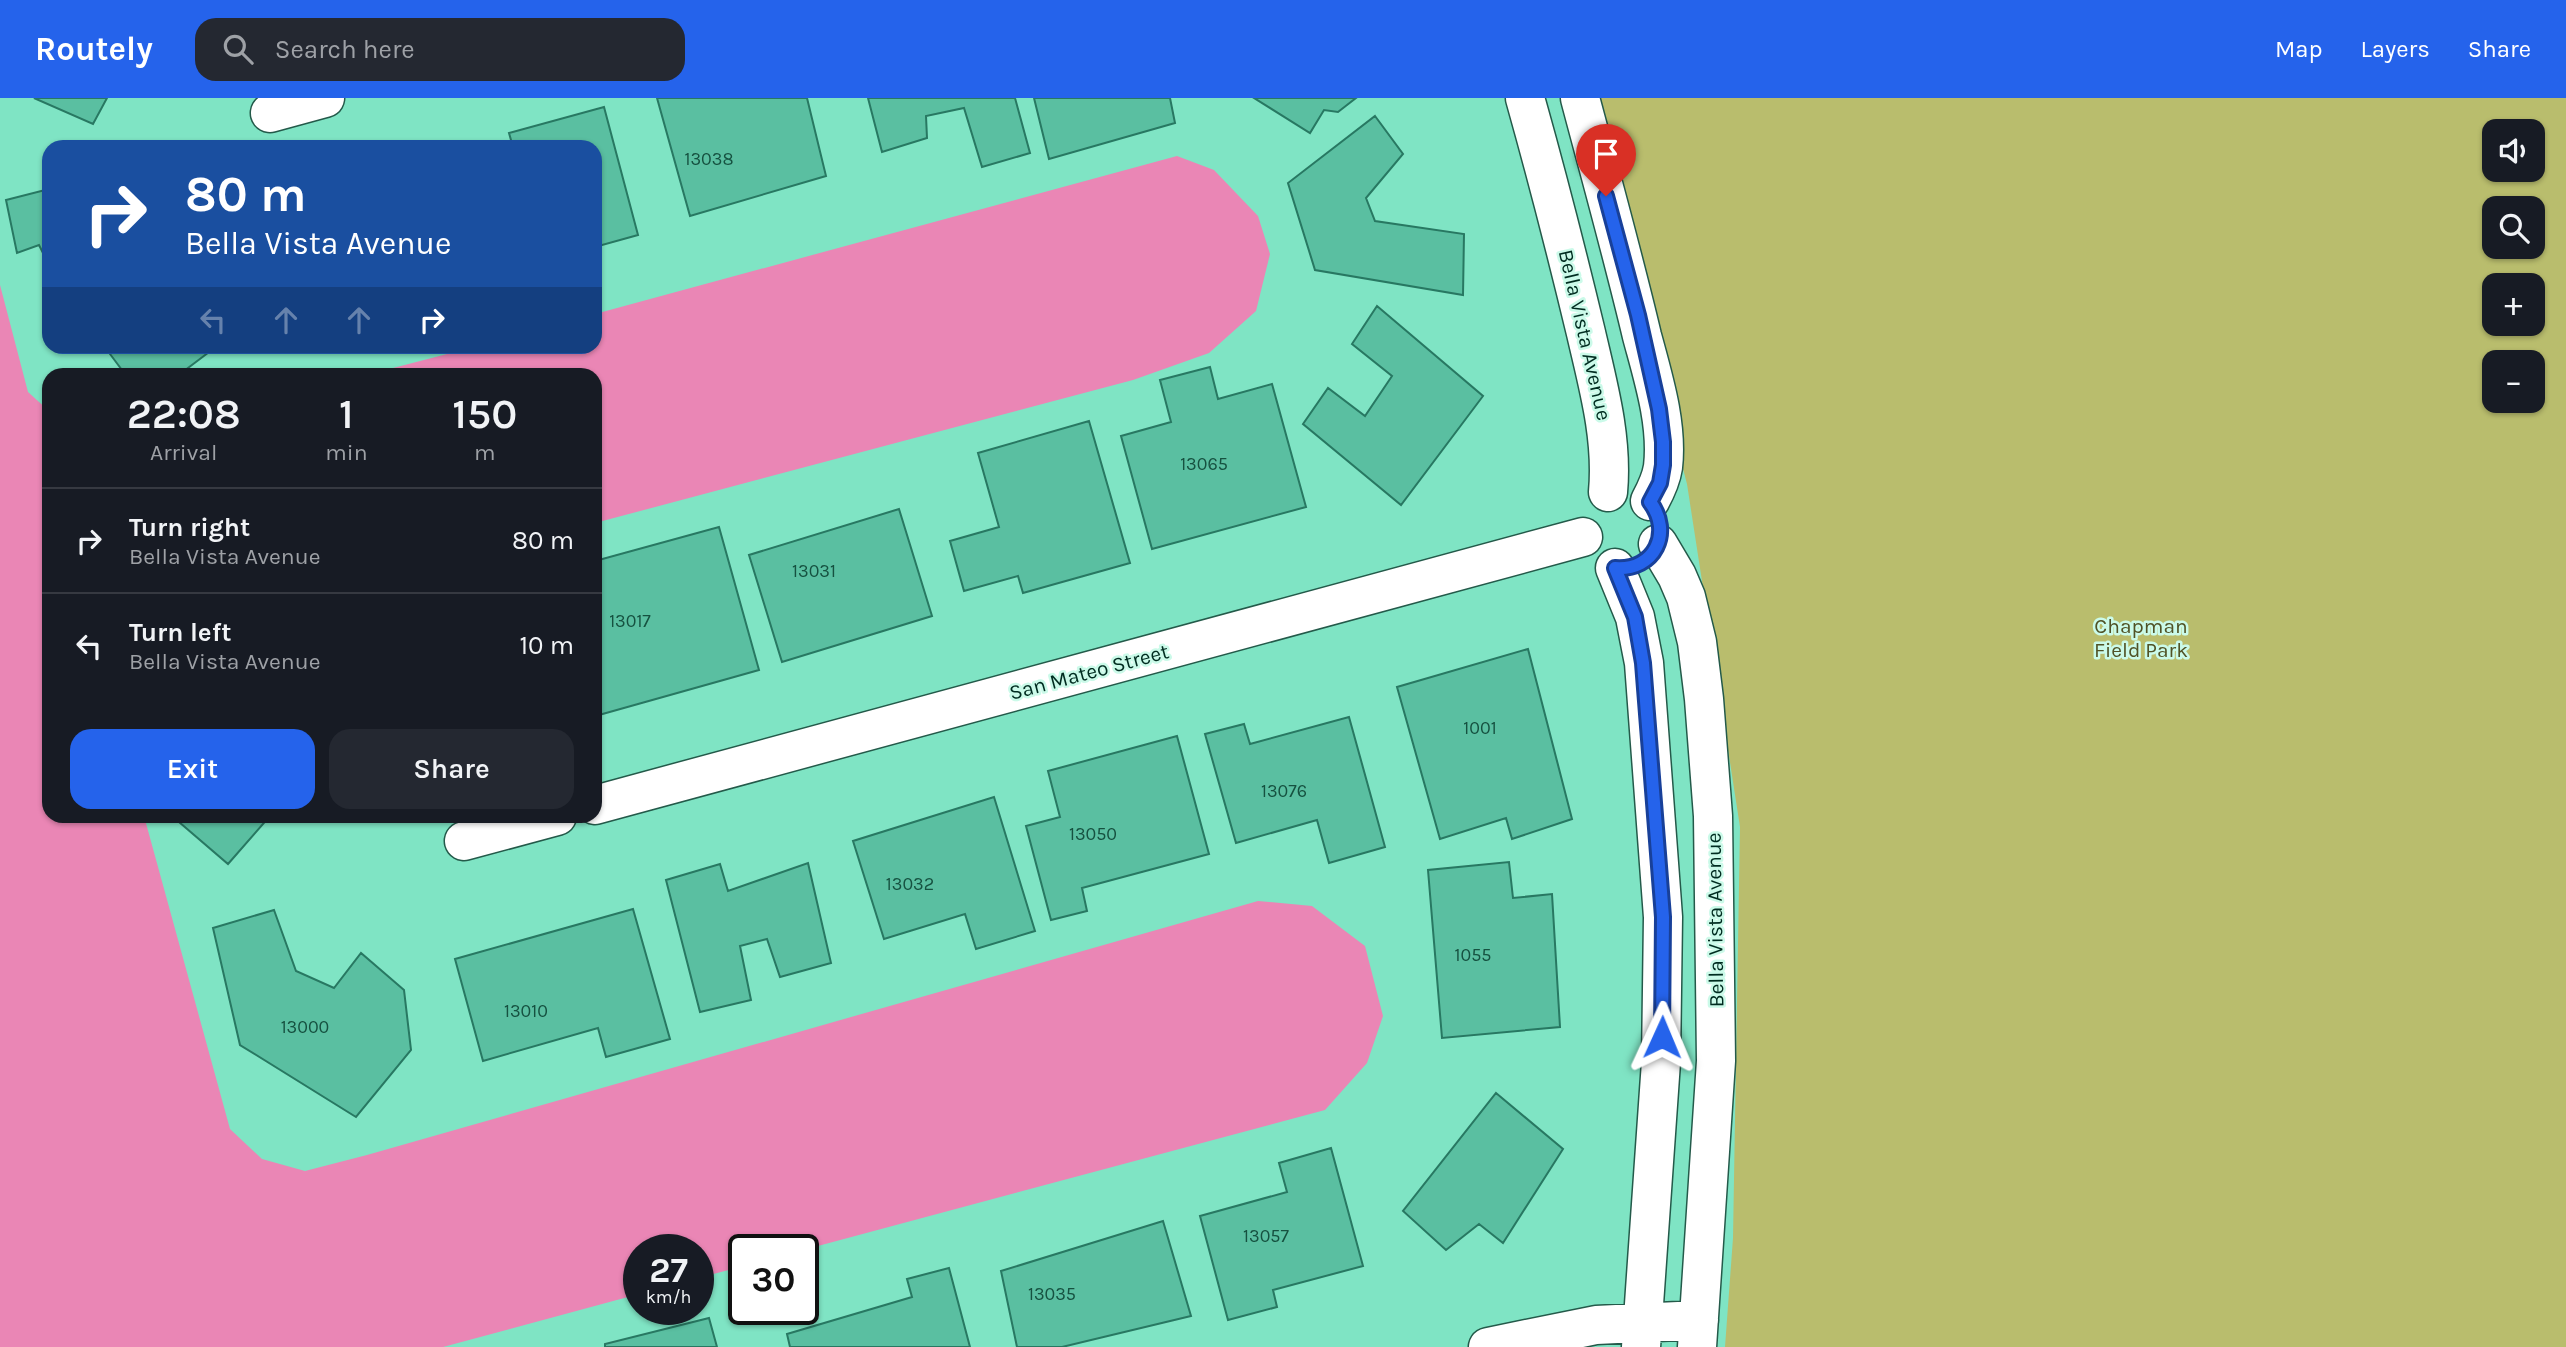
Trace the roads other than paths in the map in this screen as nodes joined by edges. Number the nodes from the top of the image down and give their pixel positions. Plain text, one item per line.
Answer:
1 (325, 98) edge
2 (1525, 98) edge
3 (1580, 98) edge
4 (270, 113) dead end
5 (1608, 492) junction
6 (1650, 502) junction
7 (1583, 537) junction
8 (1658, 544) junction
9 (1615, 568) junction
10 (602, 803) edge
11 (531, 823) edge
12 (464, 841) dead end
13 (1698, 1334) edge
14 (1642, 1335) edge
15 (1488, 1347) edge

1 - 4 street
2 - 5 street, Bella Vista Avenue
3 - 6 street
5 - 6 street
5 - 7 street
6 - 8 street, Bella Vista Avenue
7 - 9 street
7 - 10 street, San Mateo Street
8 - 9 street
8 - 13 street, Bella Vista Avenue
9 - 14 street
11 - 12 street
13 - 14 street
14 - 15 street

